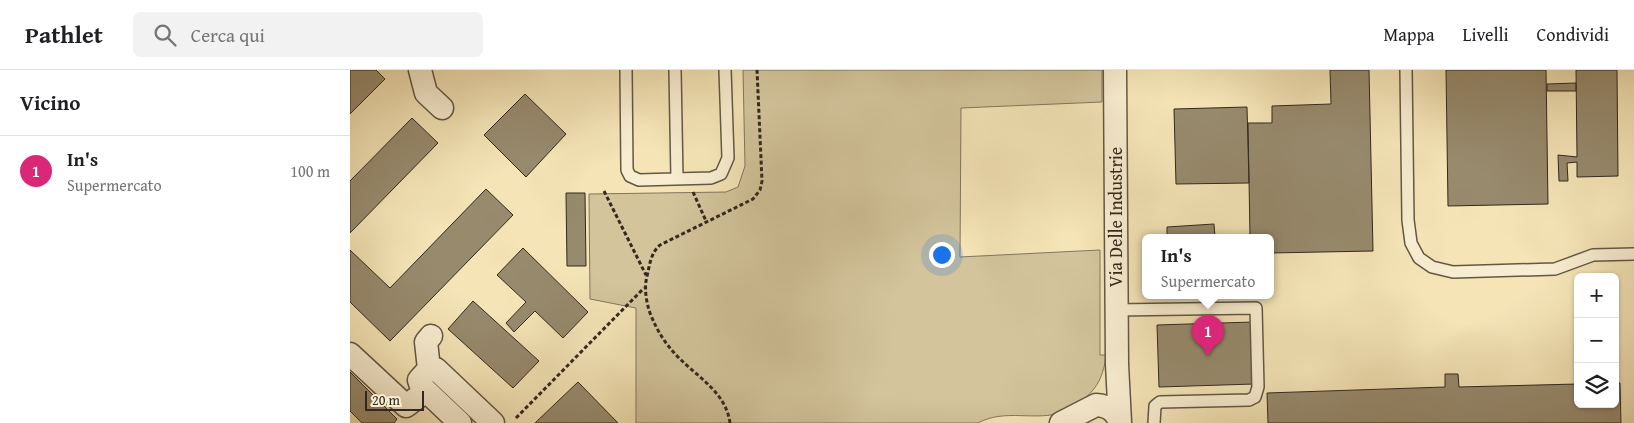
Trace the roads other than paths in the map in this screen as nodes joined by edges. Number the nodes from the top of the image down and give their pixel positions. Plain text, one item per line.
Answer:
1 (420, 70) edge
2 (432, 70) edge
3 (626, 70) edge
4 (675, 70) edge
5 (725, 70) edge
6 (1115, 70) edge
7 (1406, 70) edge
8 (677, 179) junction
9 (1634, 254) edge
10 (1116, 310) junction
11 (431, 336) dead end
12 (350, 354) edge
13 (1117, 364) junction
14 (428, 380) junction
15 (1083, 414) edge
16 (403, 415) edge
17 (460, 423) edge
18 (493, 423) edge
19 (1061, 423) edge
20 (1120, 423) edge
21 (1154, 423) edge

1 - 2 street
3 - 8 lane
4 - 8 lane
5 - 8 lane
6 - 10 street, Via Delle Industrie
7 - 9 lane
10 - 13 street, Via Delle Industrie
10 - 21 lane
11 - 14 street
12 - 16 street
13 - 15 street, Via Delle Industrie
13 - 20 street, Via Delle Industrie
14 - 16 street
14 - 17 street
14 - 18 street
15 - 19 street, Via Delle Industrie
15 - 20 street, Via Delle Industrie

